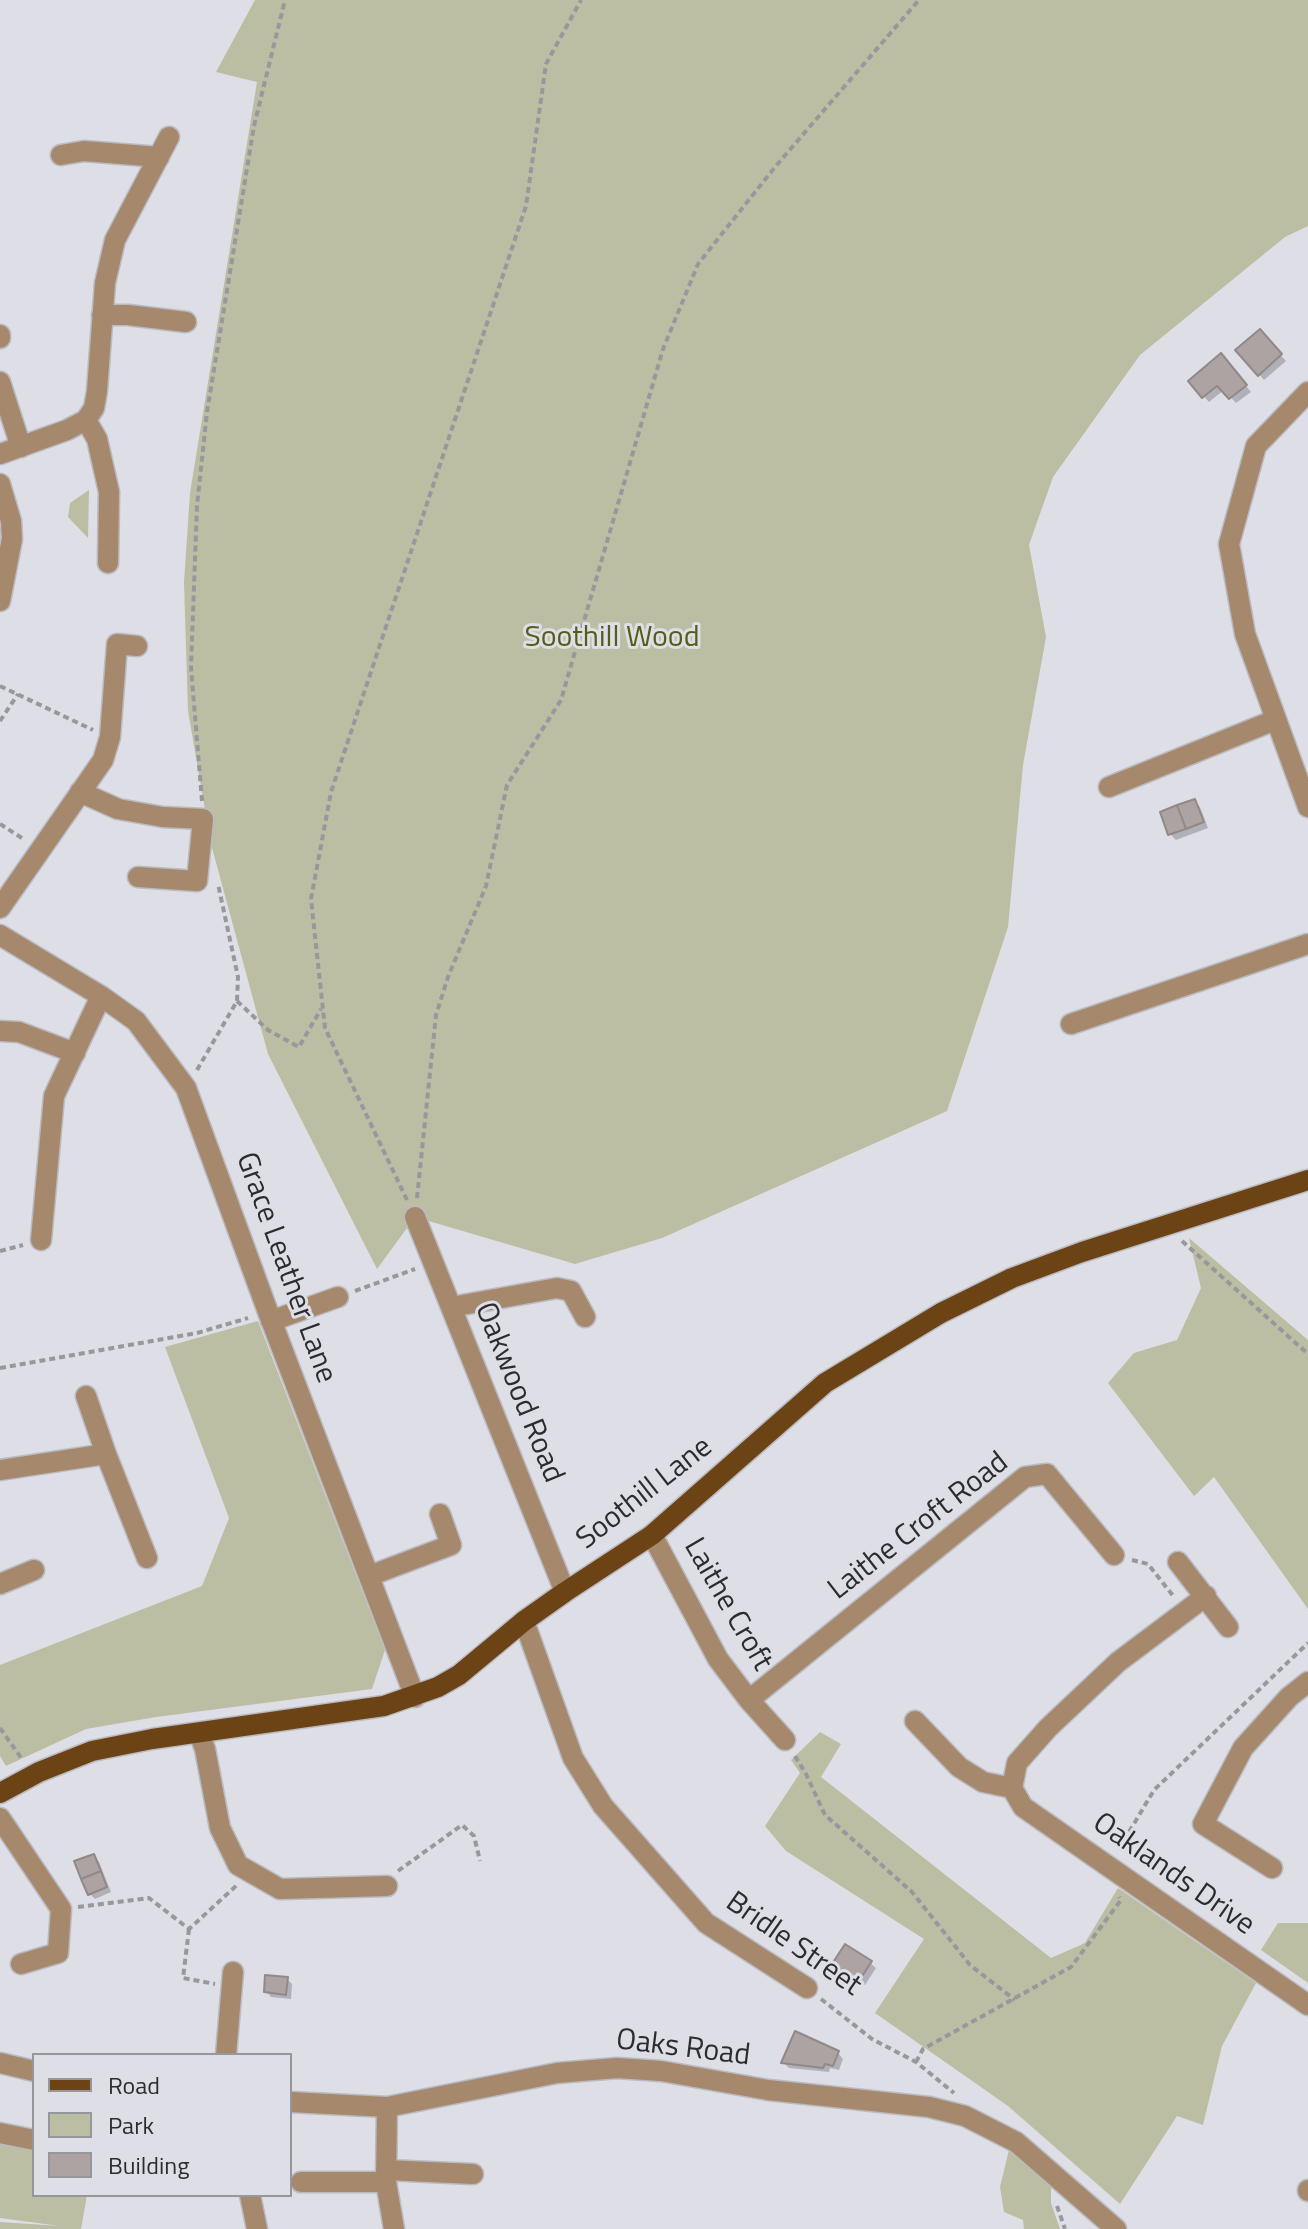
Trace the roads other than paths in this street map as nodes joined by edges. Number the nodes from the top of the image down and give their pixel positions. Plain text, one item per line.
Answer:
1 (169, 137) dead end
2 (61, 155) dead end
3 (159, 157) junction
4 (102, 315) junction
5 (186, 322) dead end
6 (0, 382) edge
7 (1308, 392) edge
8 (86, 420) junction
9 (21, 447) junction
10 (0, 454) edge
11 (0, 484) edge
12 (108, 563) dead end
13 (0, 601) edge
14 (137, 646) dead end
15 (1275, 720) junction
16 (1109, 787) dead end
17 (80, 792) junction
18 (1308, 807) edge
19 (138, 877) dead end
20 (0, 908) edge
21 (0, 935) edge
22 (1308, 944) edge
23 (101, 996) junction
24 (1071, 1024) dead end
25 (0, 1031) edge
26 (75, 1053) junction
27 (1308, 1180) edge
28 (415, 1217) road end
29 (41, 1240) dead end
30 (338, 1297) road end
31 (451, 1307) junction
32 (270, 1316) junction
33 (585, 1317) dead end
34 (86, 1396) dead end
35 (106, 1454) junction
36 (0, 1470) edge
37 (440, 1514) dead end
38 (652, 1535) junction
39 (1114, 1555) road end
40 (147, 1558) dead end
41 (1178, 1562) dead end
42 (34, 1570) dead end
43 (369, 1576) junction
44 (1, 1581) edge
45 (565, 1592) junction
46 (1206, 1596) junction
47 (524, 1621) junction
48 (1228, 1627) dead end
49 (1308, 1682) edge
50 (415, 1697) junction
51 (749, 1700) junction
52 (915, 1721) dead end
53 (199, 1733) junction
54 (785, 1740) road end
55 (1012, 1788) junction
56 (0, 1793) edge
57 (0, 1818) edge
58 (1272, 1868) dead end
59 (387, 1886) road end
60 (21, 1964) dead end
61 (233, 1980) road end
62 (807, 1988) road end
63 (1308, 2005) edge
64 (226, 2053) edge
65 (0, 2063) edge
66 (32, 2071) edge
67 (292, 2102) edge
68 (387, 2107) junction
69 (0, 2133) edge
70 (32, 2140) edge
71 (473, 2174) dead end
72 (386, 2176) junction
73 (301, 2182) dead end
74 (250, 2197) edge
75 (257, 2229) edge
76 (394, 2229) edge
77 (1116, 2229) edge

1 - 3 street
2 - 3 street
3 - 4 street
4 - 5 street
4 - 8 street
6 - 9 street
7 - 15 street
8 - 9 street
8 - 12 street
9 - 10 street
11 - 13 street
14 - 17 street
15 - 16 street
15 - 18 street
17 - 19 street
17 - 20 street
21 - 23 street, Grace Leather Lane
22 - 24 street
23 - 26 street
23 - 32 street, Grace Leather Lane
25 - 26 street
26 - 29 street
27 - 38 main road, Soothill Lane
28 - 31 street, Oakwood Road
30 - 32 street
31 - 33 street
31 - 45 street, Oakwood Road
32 - 43 street, Grace Leather Lane
34 - 35 street
35 - 36 street
35 - 40 street
37 - 43 street
38 - 45 main road, Soothill Lane
38 - 51 street, Laithe Croft
39 - 51 street, Laithe Croft Road
41 - 46 street
42 - 44 street
43 - 50 street, Grace Leather Lane
45 - 47 main road, Soothill Lane
46 - 48 street
46 - 55 street
47 - 50 main road, Soothill Lane
47 - 62 street, Bridle Street
49 - 58 street
50 - 53 main road, Soothill Lane
51 - 54 street, Laithe Croft
52 - 55 street
53 - 56 main road, Soothill Lane
53 - 59 street
55 - 63 street, Oaklands Drive
57 - 60 street
61 - 64 street
65 - 66 street
67 - 68 street, Oaks Road
68 - 72 street
68 - 77 street, Oaks Road
69 - 70 street
71 - 72 street
72 - 73 street
72 - 76 street
74 - 75 street

